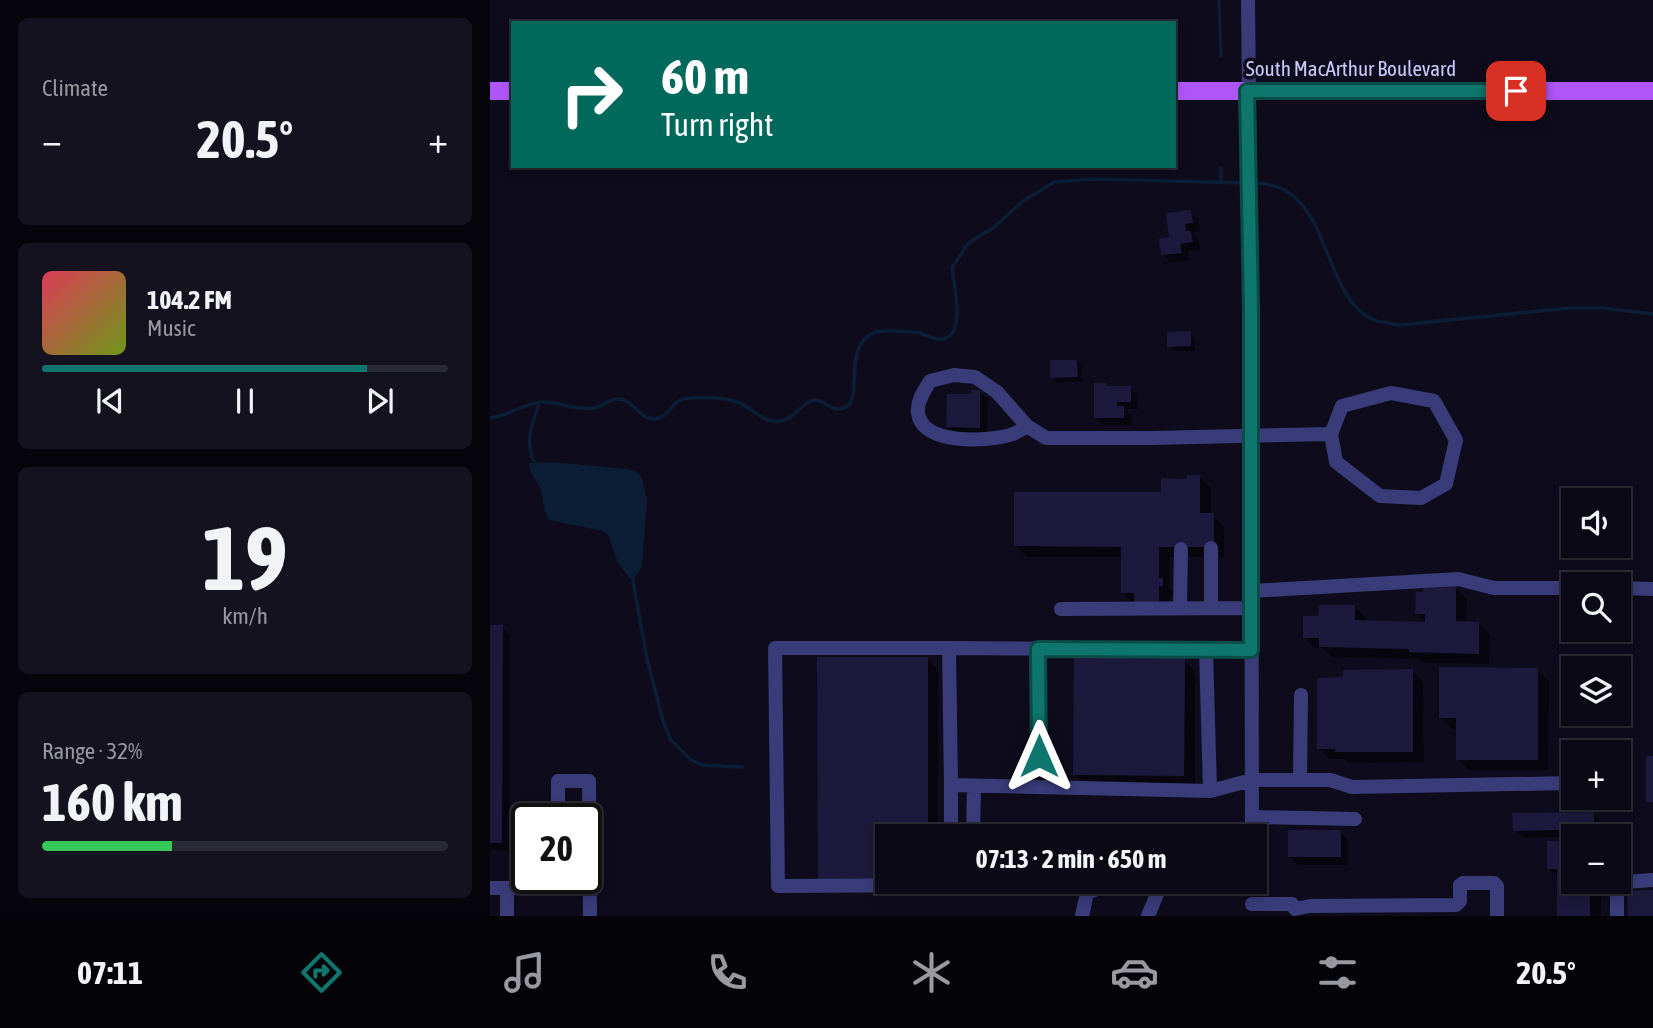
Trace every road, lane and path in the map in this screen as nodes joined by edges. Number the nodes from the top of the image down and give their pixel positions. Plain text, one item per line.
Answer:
1 (1248, 0) edge
2 (490, 91) edge
3 (511, 91) edge
4 (1176, 91) edge
5 (1247, 91) junction
6 (1653, 91) edge
7 (1027, 426) junction
8 (1331, 433) junction
9 (1251, 436) junction
10 (1211, 548) dead end
11 (1181, 549) dead end
12 (1561, 588) edge
13 (1631, 588) edge
14 (1653, 589) edge
15 (1251, 591) junction
16 (1061, 608) dead end
17 (1180, 608) junction
18 (1211, 608) junction
19 (1251, 608) junction
20 (949, 648) junction
21 (1038, 649) junction
22 (1206, 650) junction
23 (1251, 650) junction
24 (1301, 695) dead end
25 (1039, 756) dead end
26 (1252, 780) junction
27 (1300, 780) junction
28 (1561, 783) edge
29 (951, 785) junction
30 (974, 786) junction
31 (1210, 791) junction
32 (558, 803) edge
33 (589, 803) edge
34 (1252, 817) junction
35 (1355, 819) dead end
36 (951, 824) edge
37 (973, 824) edge
38 (1252, 824) edge
39 (1653, 880) edge
40 (875, 885) edge
41 (490, 888) edge
42 (507, 888) junction
43 (511, 888) edge
44 (590, 894) edge
45 (1087, 894) edge
46 (1157, 894) edge
47 (1252, 910) edge
48 (1295, 912) edge
49 (508, 916) edge
50 (590, 916) edge
51 (1082, 916) edge
52 (1148, 916) edge
53 (1497, 916) edge
54 (1617, 916) edge

1 - 5 street
2 - 3 main road
4 - 5 main road, South MacArthur Boulevard
5 - 6 main road, South MacArthur Boulevard
5 - 9 street
7 - 7 street
7 - 9 street
8 - 8 street
8 - 9 street
9 - 15 street
10 - 18 street
11 - 17 street
12 - 15 street
13 - 14 street
15 - 19 street
16 - 17 street
17 - 18 street
18 - 19 street
19 - 23 street
20 - 21 street
20 - 29 street
20 - 40 street
21 - 22 street
21 - 25 street
22 - 23 street
22 - 31 street
23 - 26 street
24 - 27 street
26 - 27 street
26 - 31 street
26 - 34 street
27 - 28 street
29 - 30 street
29 - 36 street
30 - 31 street
30 - 37 street
32 - 33 street
34 - 35 street
34 - 38 street
39 - 54 street
41 - 42 street
42 - 43 street
42 - 49 street
44 - 50 street
45 - 51 street
46 - 52 street
47 - 48 street
48 - 53 street

